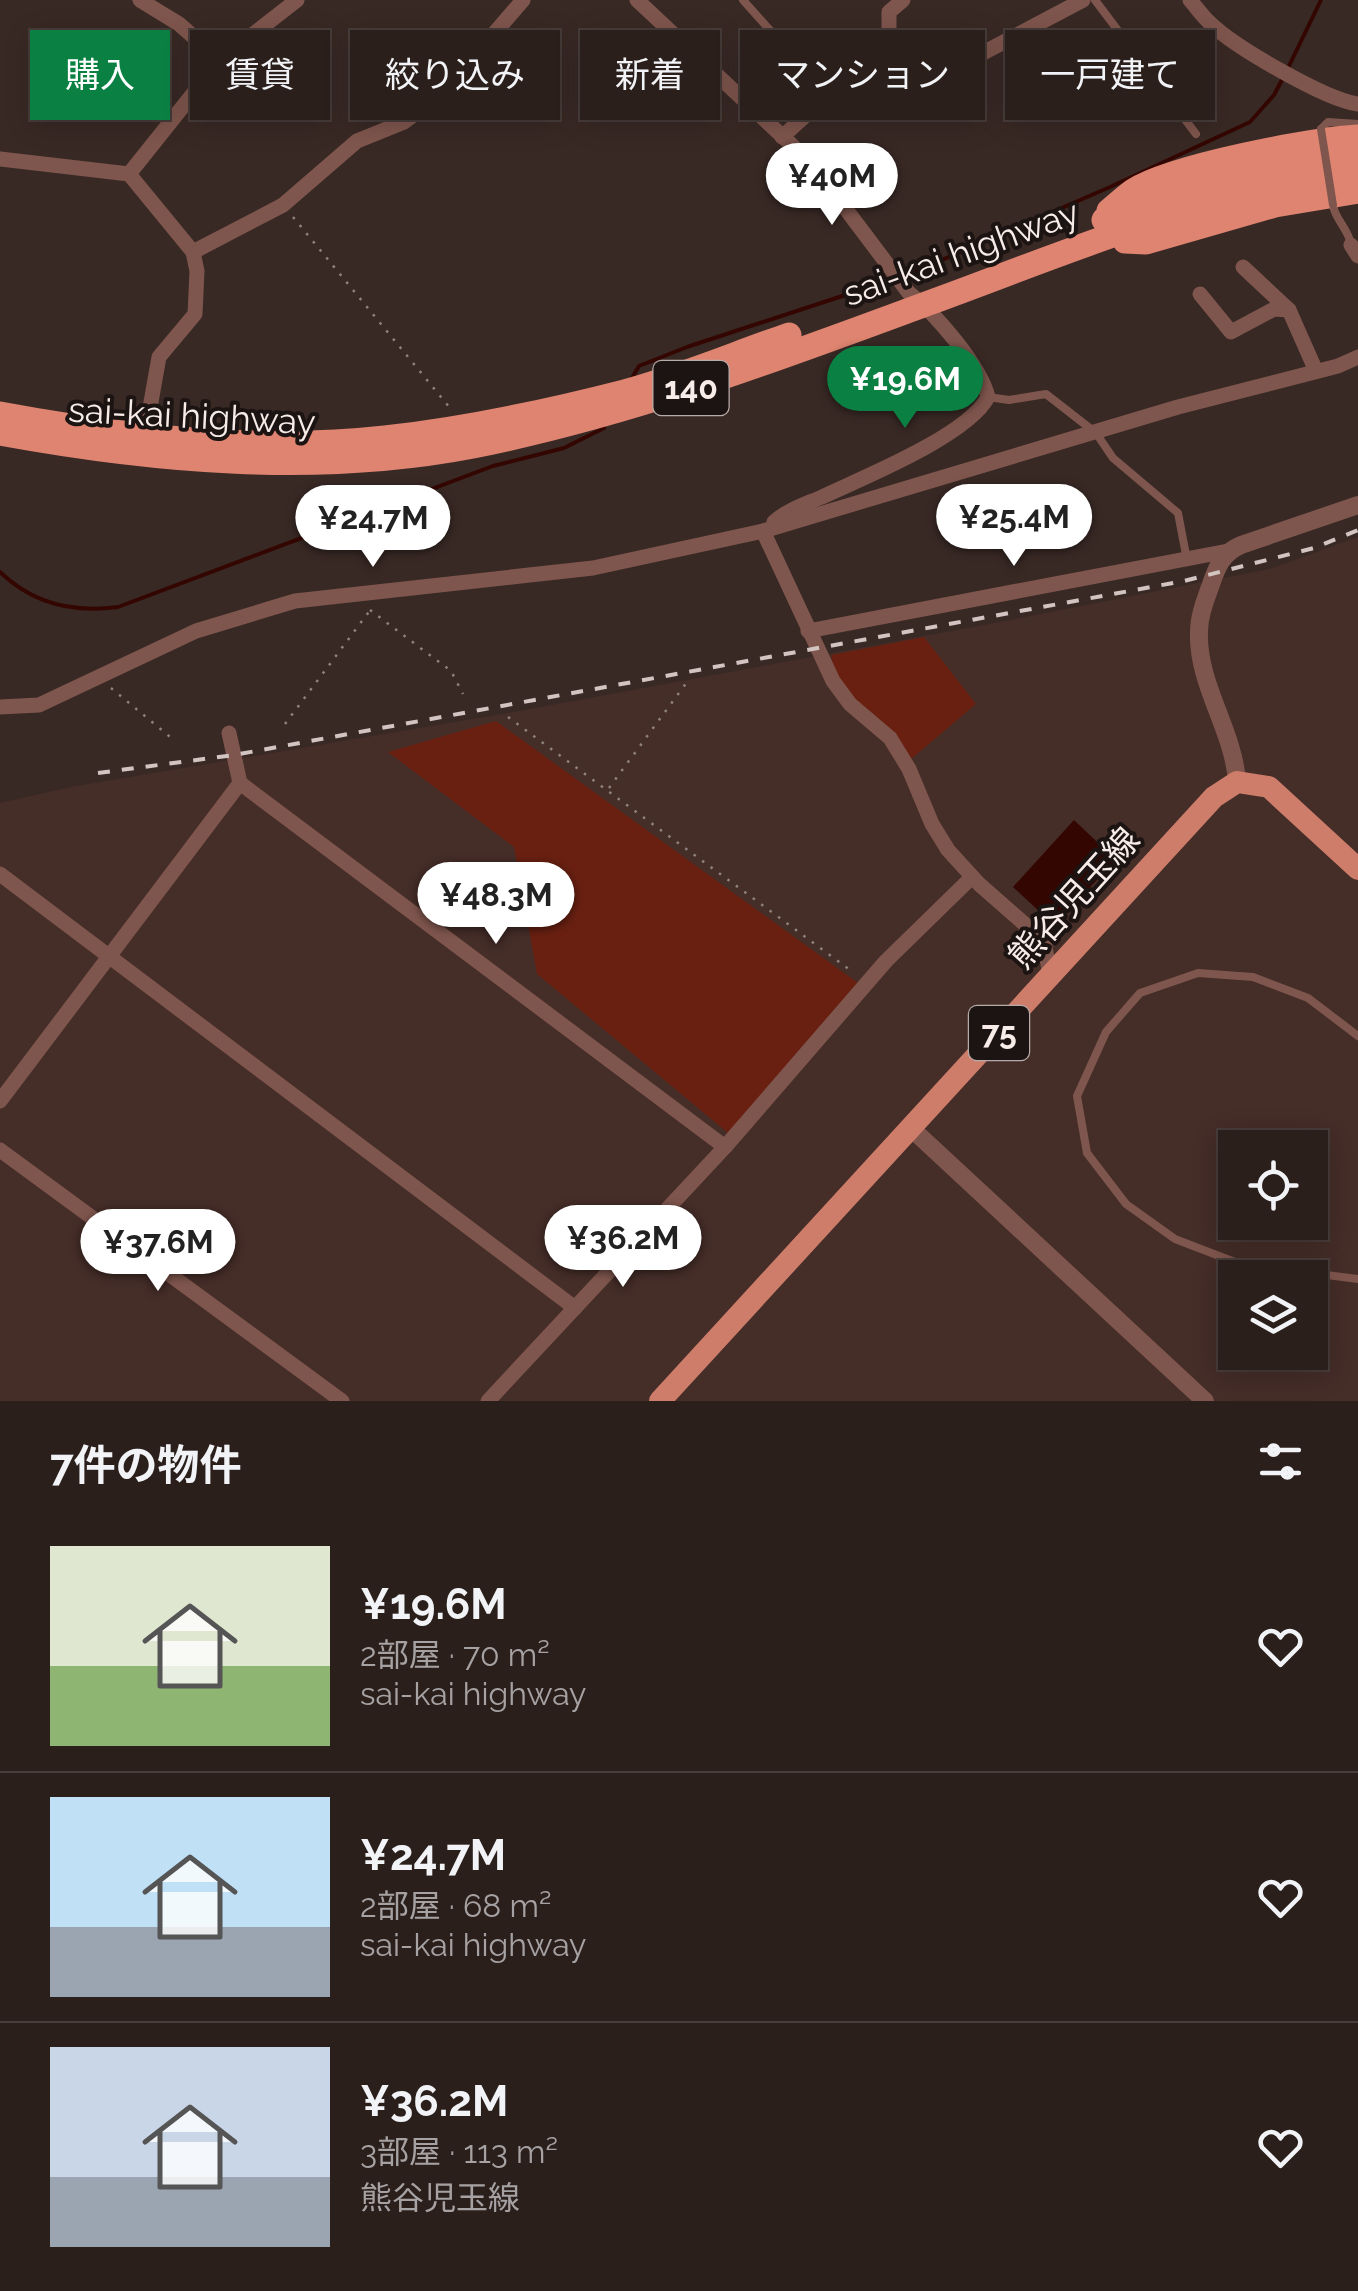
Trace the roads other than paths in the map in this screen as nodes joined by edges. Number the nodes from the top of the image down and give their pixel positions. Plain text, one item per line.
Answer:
1 (140, 0) edge
2 (297, 0) edge
3 (523, 0) edge
4 (637, 0) edge
5 (742, 0) edge
6 (903, 0) edge
7 (1084, 0) edge
8 (1096, 0) edge
9 (1190, 0) edge
10 (258, 30) edge
11 (769, 30) edge
12 (889, 30) edge
13 (190, 34) edge
14 (985, 52) edge
15 (190, 98) edge
16 (1358, 104) edge
17 (800, 120) edge
18 (1358, 124) edge
19 (1196, 134) dead end
20 (1358, 136) edge
21 (782, 137) junction
22 (1358, 156) edge
23 (0, 159) edge
24 (129, 174) junction
25 (1358, 176) edge
26 (1358, 192) edge
27 (1103, 229) junction
28 (1355, 250) edge
29 (194, 252) junction
30 (1244, 267) dead end
31 (1200, 294) dead end
32 (917, 299) junction
33 (1288, 310) junction
34 (1357, 361) edge
35 (1316, 371) junction
36 (988, 397) junction
37 (0, 414) edge
38 (1096, 433) junction
39 (0, 434) edge
40 (145, 436) junction
41 (1358, 505) edge
42 (763, 531) junction
43 (1228, 551) junction
44 (1186, 560) junction
45 (808, 631) junction
46 (0, 707) edge
47 (230, 733) dead end
48 (1237, 782) junction
49 (240, 784) junction
50 (1358, 869) edge
51 (0, 874) edge
52 (972, 877) junction
53 (111, 958) junction
54 (1050, 976) junction
55 (1358, 1036) edge
56 (0, 1101) edge
57 (912, 1129) junction
58 (725, 1147) junction
59 (0, 1150) edge
60 (1358, 1279) edge
61 (575, 1308) junction
62 (342, 1401) edge
63 (488, 1401) edge
64 (660, 1401) edge
65 (1205, 1401) edge

1 - 13 street
2 - 10 street
3 - 29 street
4 - 21 street
5 - 11 lane
6 - 12 street
7 - 14 street
8 - 19 lane
9 - 16 street
15 - 24 street
17 - 21 street
18 - 28 lane, bridge
20 - 27 highway
21 - 32 street
22 - 27 highway, sai-kai highway / 140
23 - 24 street
24 - 29 street
25 - 27 highway, sai-kai highway / 140
26 - 27 highway
27 - 32 highway, sai-kai highway / 140
29 - 40 street
30 - 33 street
31 - 33 street
32 - 36 street
32 - 39 highway, sai-kai highway / 140
32 - 40 highway, sai-kai highway / 140
33 - 35 street
34 - 35 street
35 - 38 street
36 - 38 lane
36 - 42 street
37 - 40 highway, sai-kai highway / 140
38 - 42 street
38 - 44 lane
41 - 43 street
42 - 45 street
42 - 46 street
43 - 44 street
43 - 48 street
44 - 45 street
45 - 52 street
47 - 49 street
48 - 50 main road
48 - 54 main road, 熊谷児玉線 / 75
49 - 53 street
49 - 58 street
51 - 53 street
52 - 54 street
52 - 58 street
53 - 56 street
53 - 61 street
54 - 57 main road, 熊谷児玉線 / 75
55 - 60 lane
57 - 64 main road, 熊谷児玉線 / 75
57 - 65 street
58 - 61 street
59 - 62 street
61 - 63 street

